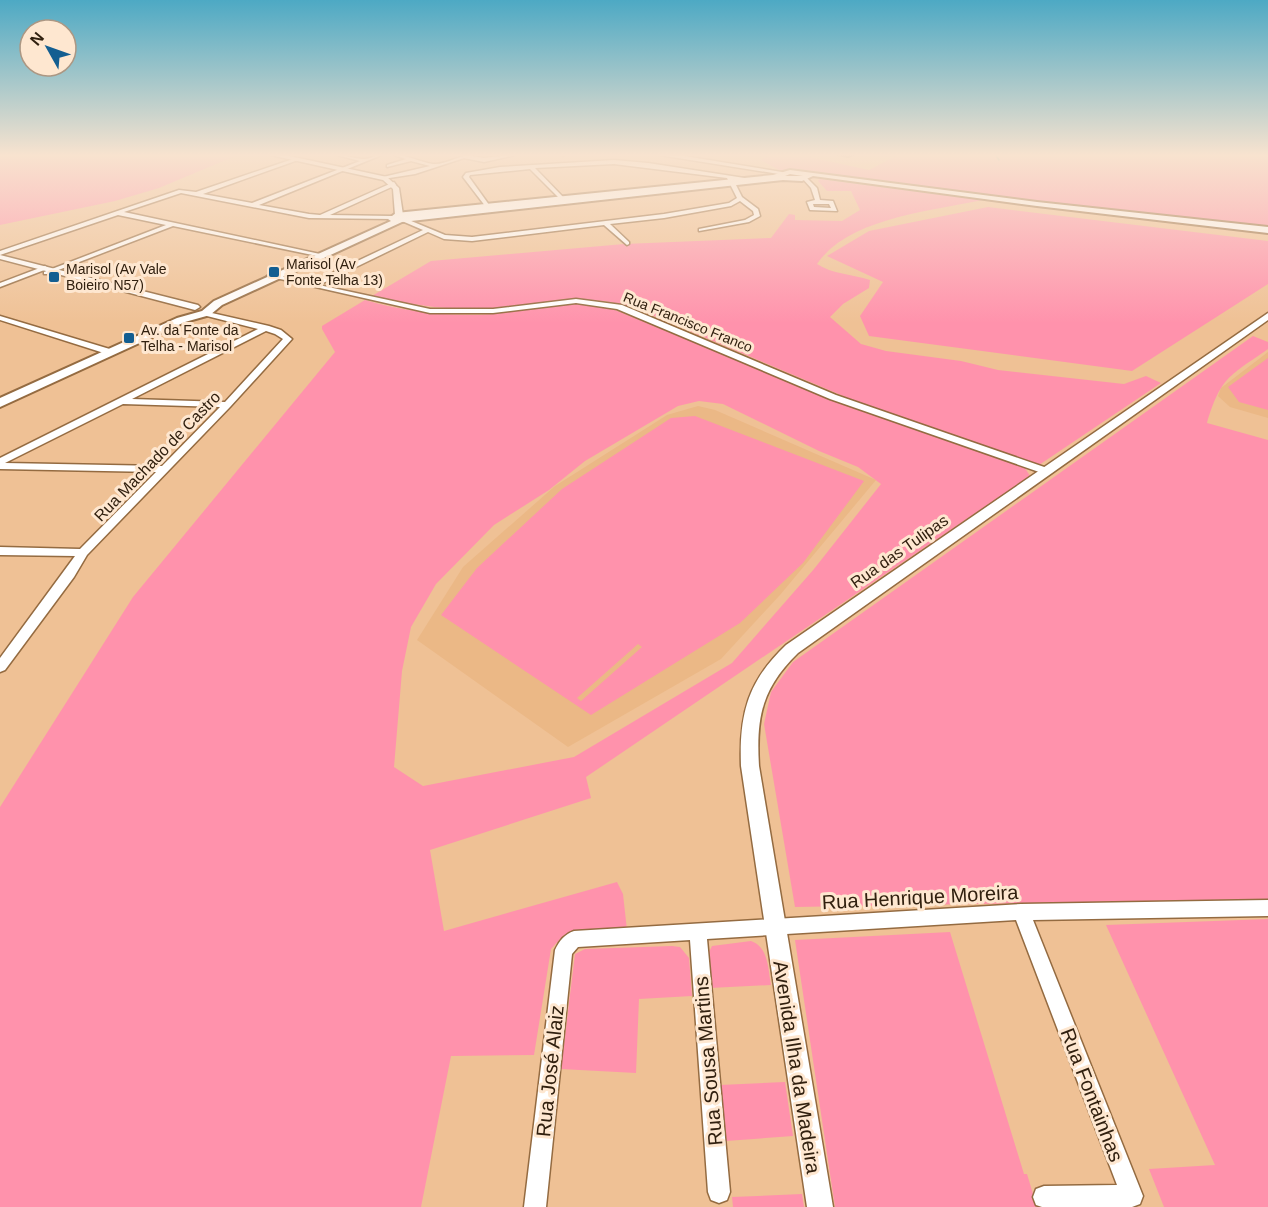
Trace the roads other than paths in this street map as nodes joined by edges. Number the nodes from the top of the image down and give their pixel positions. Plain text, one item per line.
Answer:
1 (123, 210) edge
2 (281, 210) edge
3 (333, 210) edge
4 (399, 210) edge
5 (468, 210) edge
6 (688, 210) edge
7 (754, 210) edge
8 (1093, 210) edge
9 (118, 212) junction
10 (318, 217) junction
11 (400, 218) junction
12 (605, 223) junction
13 (173, 225) junction
14 (428, 230) junction
15 (701, 230) dead end
16 (1268, 230) edge
17 (627, 243) dead end
18 (318, 256) junction
19 (0, 257) edge
20 (45, 271) junction
21 (273, 276) junction
22 (0, 285) edge
23 (312, 285) junction
24 (196, 311) junction
25 (1268, 316) edge
26 (0, 318) edge
27 (266, 328) junction
28 (108, 352) junction
29 (2, 399) edge
30 (122, 401) junction
31 (227, 405) junction
32 (0, 464) edge
33 (165, 469) junction
34 (1046, 471) junction
35 (0, 551) edge
36 (83, 553) junction
37 (2, 662) edge
38 (1268, 908) edge
39 (1022, 912) junction
40 (774, 927) junction
41 (698, 931) junction
42 (574, 939) joint
43 (719, 1192) dead end
44 (1044, 1197) dead end
45 (535, 1207) edge
46 (820, 1207) edge

1 - 9 street
2 - 10 street
3 - 10 street
4 - 11 street
5 - 11 main road
6 - 12 street
7 - 15 street
8 - 16 main road
9 - 13 street
9 - 19 street
10 - 11 street
11 - 14 street
11 - 18 main road
12 - 14 street
12 - 17 street
13 - 18 street
13 - 20 street
14 - 23 street
18 - 21 main road
19 - 20 street
20 - 22 street
20 - 24 street
21 - 23 street, Rua Francisco Franco
21 - 24 main road
23 - 34 street, Rua Francisco Franco
24 - 27 street, Rua Machado de Castro
24 - 28 main road
25 - 34 street, Rua das Tulipas
26 - 28 street
27 - 30 street
27 - 31 street, Rua Machado de Castro
28 - 29 main road
30 - 31 street
30 - 32 street
31 - 33 street, Rua Machado de Castro
32 - 33 street
33 - 36 street, Rua Machado de Castro
34 - 40 street, Rua das Tulipas
35 - 36 street
36 - 37 street, Rua Machado de Castro
38 - 39 street, Rua Henrique Moreira
39 - 40 street, Rua Henrique Moreira
39 - 44 street, Rua Fontainhas
40 - 41 street, Rua Henrique Moreira
40 - 46 street, Avenida Ilha da Madeira
41 - 42 street, Rua Henrique Moreira
41 - 43 street, Rua Sousa Martins
42 - 45 street, Rua José Alaiz

